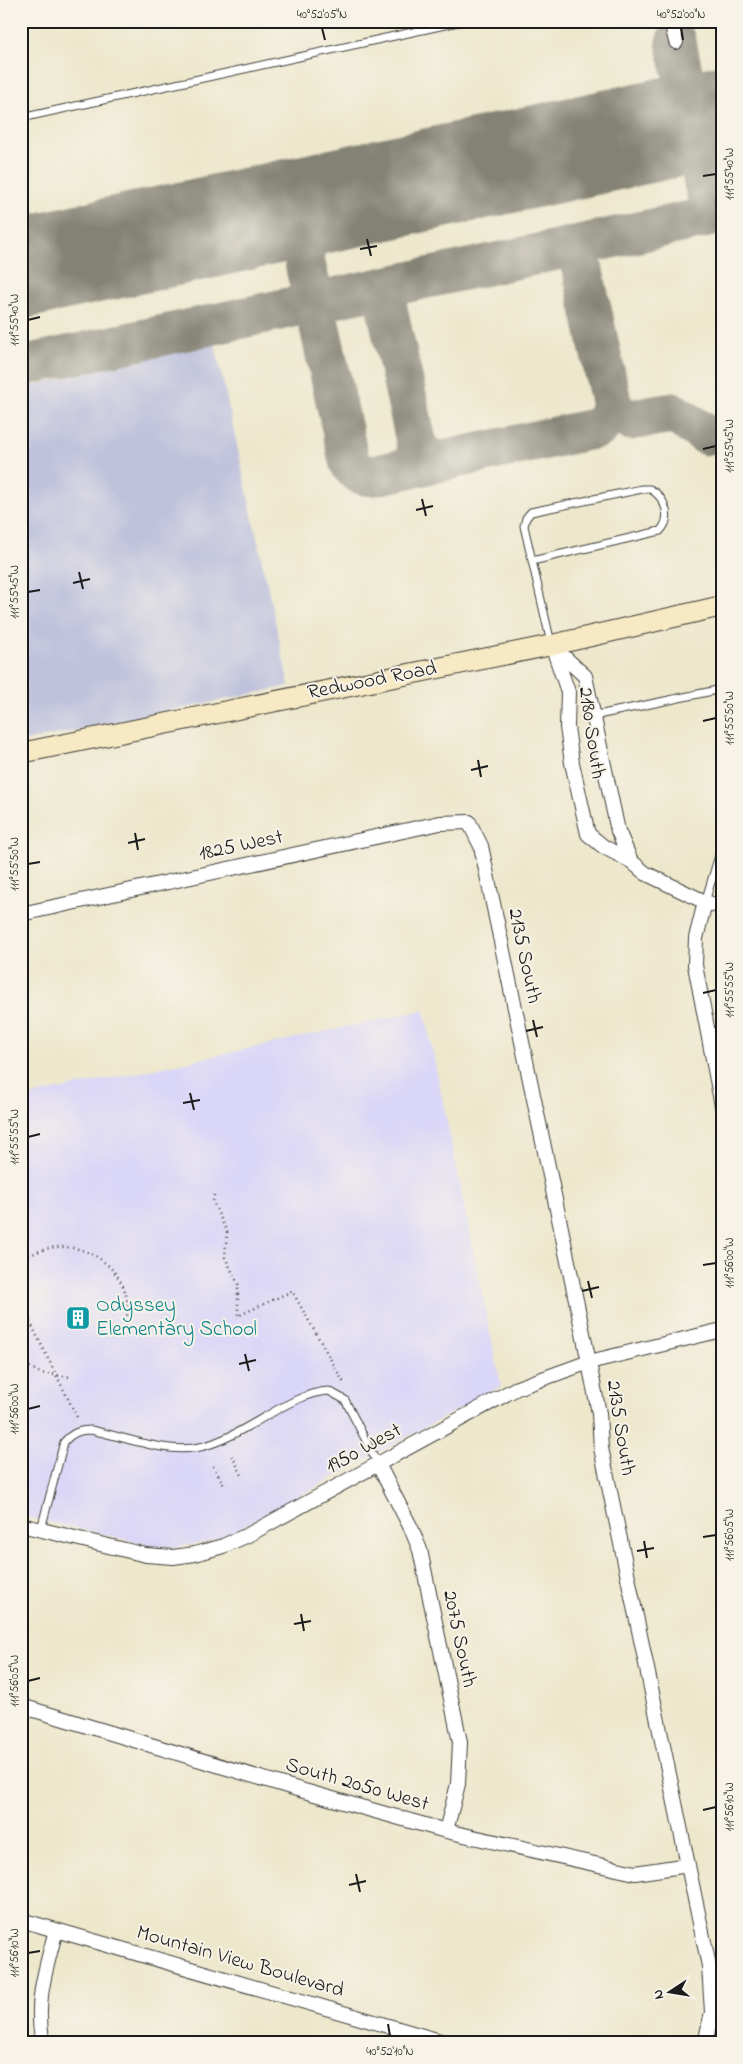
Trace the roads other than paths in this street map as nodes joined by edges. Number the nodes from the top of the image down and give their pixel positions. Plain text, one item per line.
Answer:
1 (464, 21) edge
2 (671, 21) edge
3 (676, 42) dead end
4 (21, 118) edge
5 (532, 561) junction
6 (722, 606) edge
7 (552, 645) junction
8 (722, 688) edge
9 (593, 716) junction
10 (21, 753) edge
11 (469, 822) joint
12 (721, 851) edge
13 (630, 861) junction
14 (705, 902) junction
15 (722, 907) edge
16 (21, 914) edge
17 (722, 1106) edge
18 (722, 1330) edge
19 (589, 1362) junction
20 (378, 1464) junction
21 (21, 1525) edge
22 (41, 1529) junction
23 (21, 1706) edge
24 (446, 1831) junction
25 (688, 1865) junction
26 (21, 1920) edge
27 (56, 1930) junction
28 (44, 2043) edge
29 (447, 2043) edge
30 (705, 2043) edge

1 - 4 lane
2 - 3 street
5 - 5 lane
5 - 7 lane
6 - 7 main road, Redwood Road
7 - 9 street, 2180 South
7 - 10 main road, Redwood Road
7 - 13 street, 2180 South
8 - 9 lane
9 - 13 street, 2180 South
11 - 16 street, 1825 West
11 - 19 street, 2135 South
12 - 14 lane
13 - 14 street, 2180 South
14 - 15 street, 2180 South
14 - 17 street
18 - 19 street, 1950 West
19 - 20 street, 1950 West
19 - 25 street, 2135 South
20 - 22 street, 1950 West
20 - 22 lane
20 - 24 street, 2075 South
21 - 22 street, 1950 West
23 - 24 street, South 2050 West
24 - 25 street, South 2050 West
25 - 30 street, 2135 South
26 - 27 street, Mountain View Boulevard
27 - 28 street
27 - 29 street, Mountain View Boulevard

